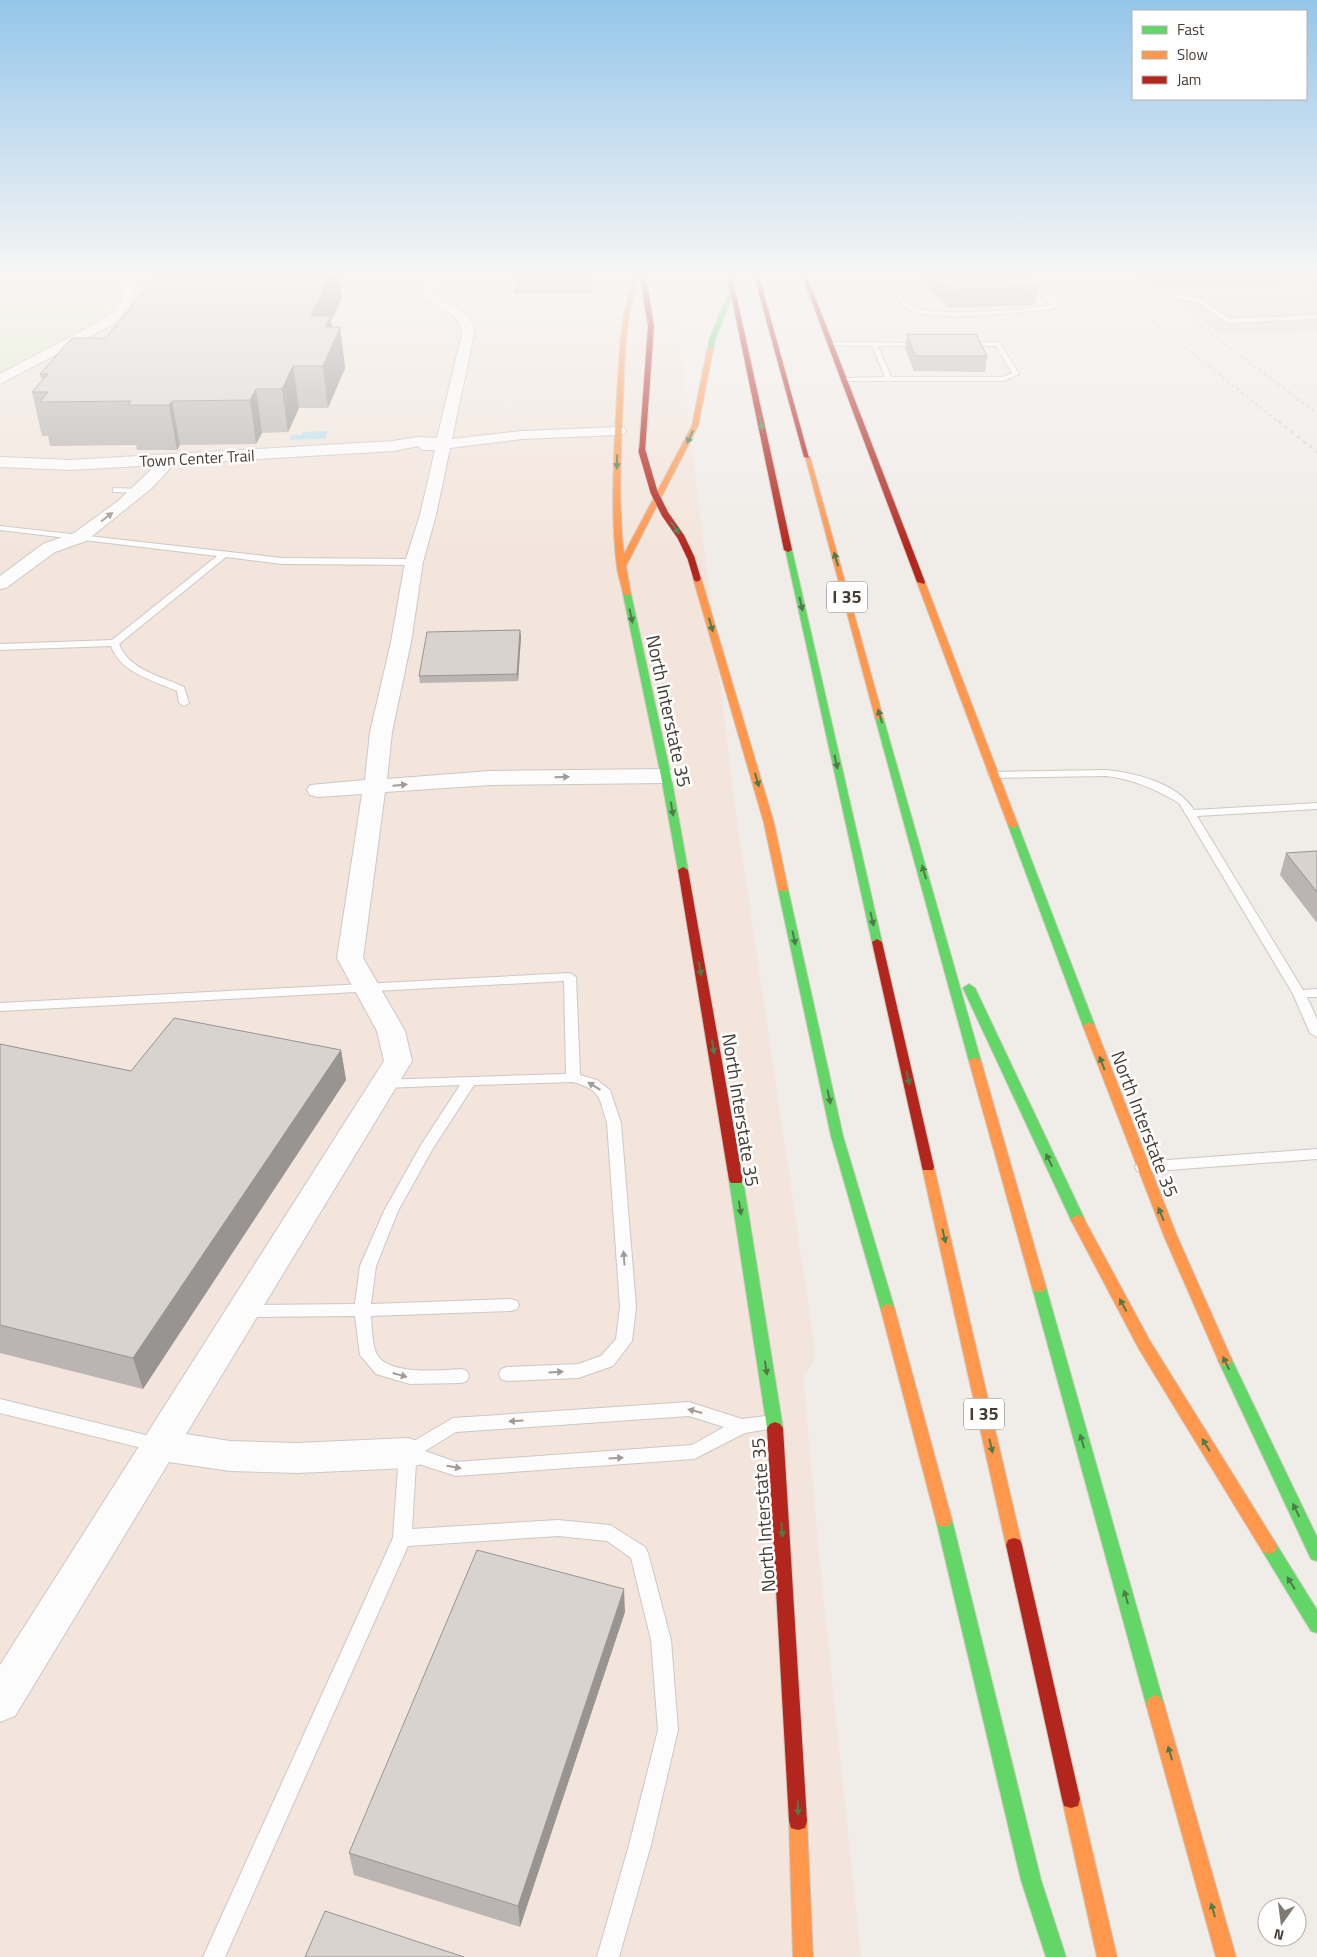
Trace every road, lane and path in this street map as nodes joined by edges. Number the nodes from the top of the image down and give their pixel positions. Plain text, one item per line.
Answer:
1 (27, 367) edge
2 (459, 367) edge
3 (622, 367) edge
4 (648, 367) edge
5 (707, 367) edge
6 (748, 367) edge
7 (782, 367) edge
8 (839, 367) edge
9 (884, 367) edge
10 (1012, 367) edge
11 (844, 379) junction
12 (889, 379) junction
13 (0, 380) edge
14 (619, 431) junction
15 (443, 444) junction
16 (169, 460) junction
17 (146, 461) junction
18 (0, 462) edge
19 (116, 490) junction
20 (139, 491) junction
21 (94, 507) dead end
22 (78, 518) dead end
23 (0, 528) edge
24 (80, 537) junction
25 (52, 541) junction
26 (224, 554) junction
27 (414, 562) junction
28 (621, 568) junction
29 (0, 584) edge
30 (114, 643) junction
31 (0, 647) edge
32 (184, 703) dead end
33 (664, 768) junction
34 (993, 776) junction
35 (376, 780) junction
36 (318, 790) dead end
37 (1317, 806) edge
38 (1192, 813) junction
39 (937, 919) junction
40 (366, 987) junction
41 (1317, 993) edge
42 (1299, 994) junction
43 (0, 1006) edge
44 (1317, 1033) edge
45 (573, 1078) junction
46 (470, 1081) junction
47 (384, 1083) junction
48 (1317, 1154) edge
49 (1142, 1167) junction
50 (511, 1305) dead end
51 (362, 1310) junction
52 (244, 1311) junction
53 (507, 1374) dead end
54 (461, 1376) dead end
55 (0, 1406) edge
56 (775, 1421) junction
57 (742, 1426) junction
58 (159, 1445) junction
59 (408, 1453) junction
60 (402, 1538) junction
61 (1317, 1554) edge
62 (1317, 1625) edge
63 (0, 1702) edge
64 (214, 1957) edge
65 (608, 1957) edge
66 (803, 1957) edge
67 (1056, 1957) edge
68 (1107, 1957) edge
69 (1226, 1957) edge

1 - 13 street
2 - 15 street
3 - 14 main road, North Interstate 35
4 -> 67 main road, bridge
5 -> 28 main road
6 -> 68 main road, I 35
39 -> 7 main road, I 35
8 - 11 main road, North Interstate 35
9 - 12 lane
10 - 12 lane
11 - 12 lane
11 - 34 main road, North Interstate 35
14 - 15 street, Town Center Trail
14 -> 28 main road, North Interstate 35
15 - 16 street, Town Center Trail
15 - 27 street
16 - 17 street, Town Center Trail
16 - 20 street
17 - 18 street, Town Center Trail
17 - 19 street
19 - 20 lane
19 - 21 street
24 -> 20 street
22 - 25 street
23 - 25 lane
24 - 25 street
24 - 26 lane
25 - 29 street
26 - 27 lane
26 - 30 lane
27 - 35 street
28 -> 33 main road, North Interstate 35
30 - 31 lane
30 - 32 lane
33 - 35 street
33 -> 56 main road, North Interstate 35
34 - 38 lane
49 -> 34 main road, North Interstate 35
35 - 36 street
35 - 40 street
37 - 38 lane
38 - 42 lane
62 -> 39 main road
69 -> 39 main road, I 35
40 - 43 lane
40 - 45 lane
40 - 47 street
41 - 42 lane
42 - 44 lane
45 - 46 lane
53 -> 45 lane
46 - 47 lane
46 - 51 lane
47 - 52 street
48 - 49 lane
61 -> 49 main road, North Interstate 35
50 - 51 lane
51 - 52 lane
51 -> 54 lane
52 - 58 street
55 - 58 lane
56 - 57 lane
56 -> 66 main road, North Interstate 35
59 -> 57 lane
57 -> 59 lane
58 - 59 street
58 - 63 street
59 - 60 lane
60 - 64 lane
60 - 65 lane

